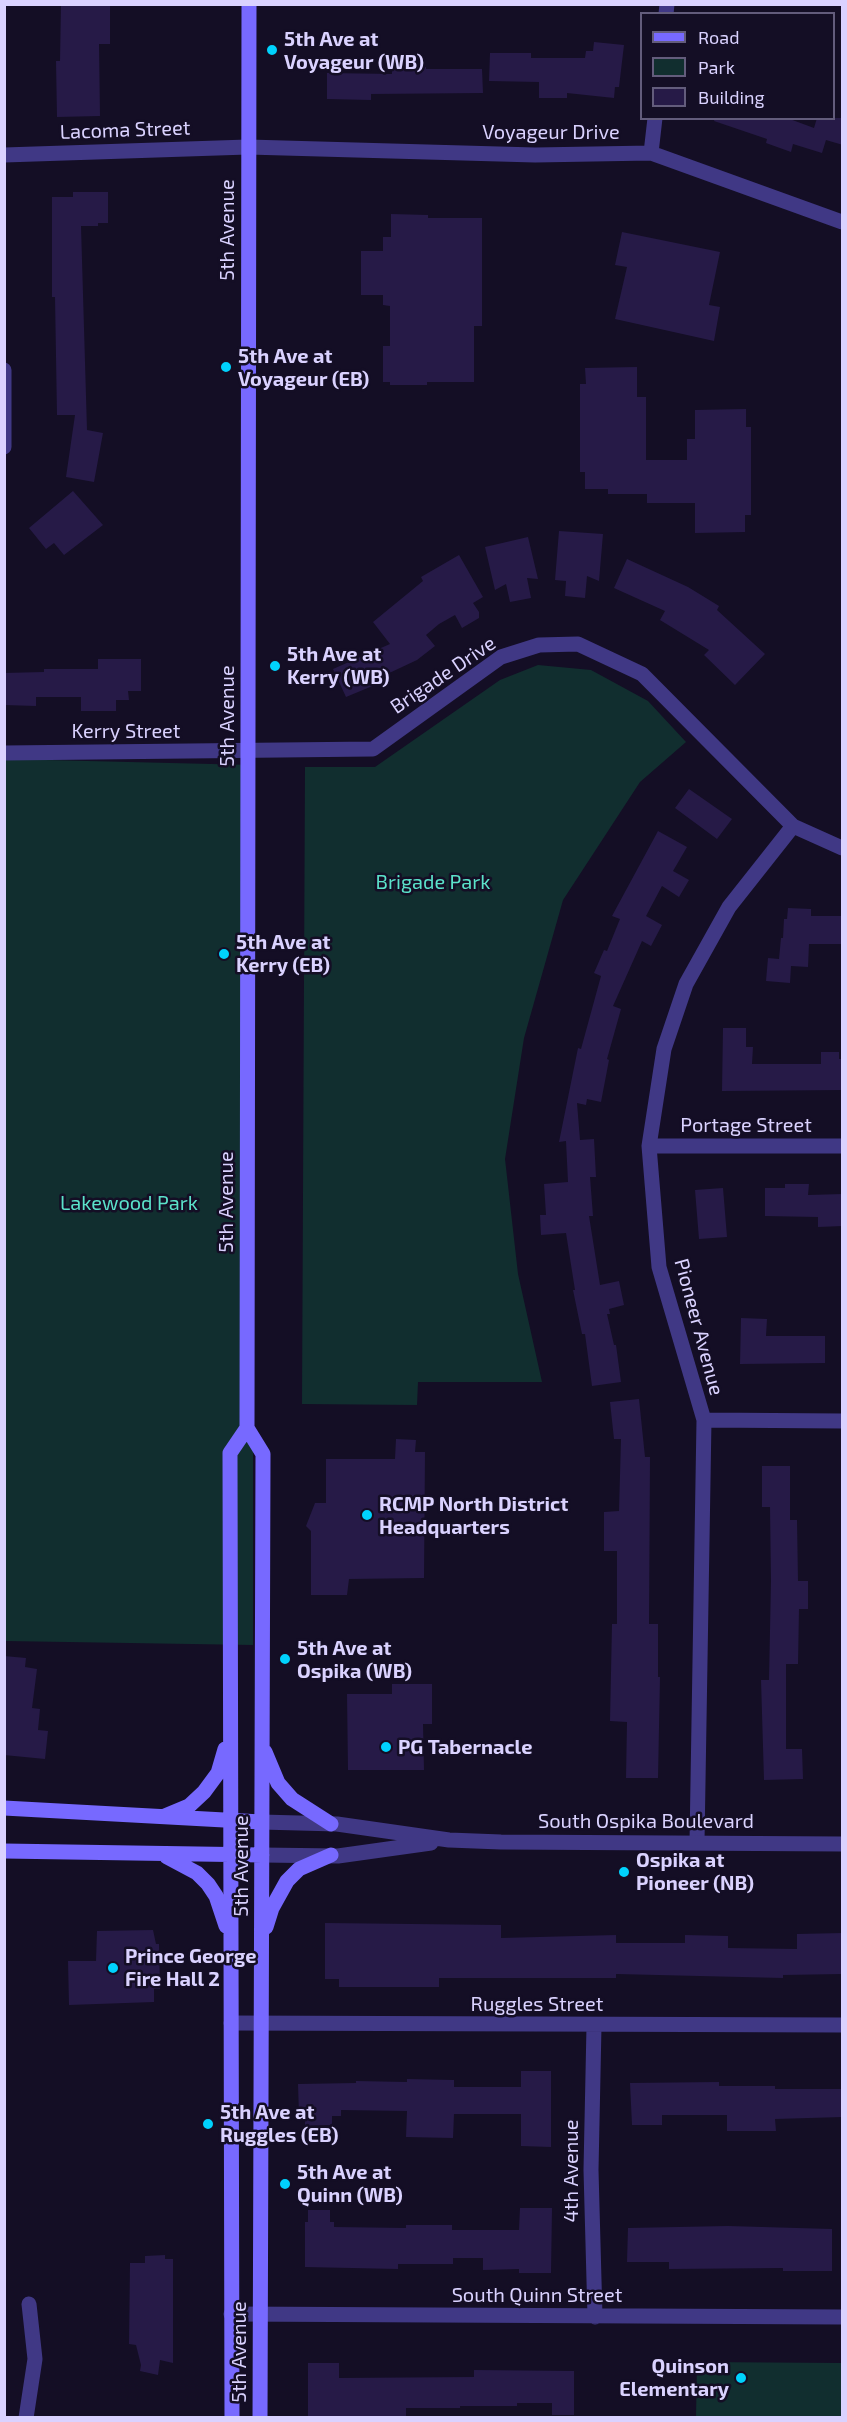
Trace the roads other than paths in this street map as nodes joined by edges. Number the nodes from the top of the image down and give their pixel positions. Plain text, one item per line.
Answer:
1 (249, 4) edge
2 (655, 120) edge
3 (248, 147) junction
4 (651, 153) junction
5 (4, 155) edge
6 (843, 222) edge
7 (4, 370) edge
8 (4, 447) edge
9 (248, 751) junction
10 (4, 753) edge
11 (793, 826) junction
12 (843, 848) edge
13 (649, 1146) junction
14 (843, 1146) edge
15 (704, 1420) junction
16 (843, 1421) edge
17 (247, 1428) junction
18 (230, 1731) junction
19 (262, 1747) junction
20 (4, 1808) edge
21 (160, 1818) junction
22 (230, 1822) junction
23 (261, 1822) junction
24 (330, 1824) junction
25 (449, 1840) junction
26 (697, 1842) junction
27 (843, 1844) edge
28 (4, 1851) edge
29 (162, 1854) junction
30 (231, 1855) junction
31 (262, 1855) junction
32 (330, 1855) junction
33 (231, 1941) junction
34 (261, 1941) junction
35 (231, 2023) junction
36 (261, 2024) junction
37 (843, 2025) edge
38 (594, 2026) junction
39 (28, 2304) dead end
40 (231, 2314) junction
41 (261, 2315) junction
42 (595, 2317) junction
43 (843, 2318) edge
44 (26, 2418) edge
45 (232, 2418) edge
46 (260, 2418) edge

1 - 3 main road, 5th Avenue
2 - 4 street
3 - 4 street, Voyageur Drive
3 - 5 street, Lacoma Street
3 - 9 main road, 5th Avenue
4 - 6 street, Voyageur Drive
7 - 8 street
9 - 10 street, Kerry Street
9 - 11 street, Brigade Drive
9 - 17 main road, 5th Avenue
11 - 12 street, Brigade Drive
11 - 13 street, Pioneer Avenue
13 - 14 street, Portage Street
13 - 15 street, Pioneer Avenue
15 - 16 street
15 - 26 street, Pioneer Avenue
17 - 18 main road, 5th Avenue
17 - 19 main road, 5th Avenue
18 - 21 main road
18 - 22 main road, 5th Avenue
19 - 23 main road, 5th Avenue
19 - 24 main road
20 - 21 main road, South Ospika Boulevard
21 - 22 main road, South Ospika Boulevard
22 - 23 main road, South Ospika Boulevard
22 - 30 main road, 5th Avenue
23 - 24 street, South Ospika Boulevard
23 - 31 main road, 5th Avenue
24 - 25 street, South Ospika Boulevard
25 - 26 street, South Ospika Boulevard
25 - 32 street, South Ospika Boulevard
26 - 27 street, South Ospika Boulevard
28 - 29 main road, South Ospika Boulevard
29 - 30 main road, South Ospika Boulevard
29 - 33 main road
30 - 31 main road, South Ospika Boulevard
30 - 33 main road, 5th Avenue
31 - 32 street, South Ospika Boulevard
31 - 34 main road, 5th Avenue
32 - 34 main road
33 - 35 main road, 5th Avenue
34 - 36 main road, 5th Avenue
35 - 36 street, Ruggles Street
35 - 40 main road, 5th Avenue
36 - 38 street, Ruggles Street
36 - 41 main road, 5th Avenue
37 - 38 street, Ruggles Street
38 - 42 street, 4th Avenue
39 - 44 street
40 - 41 street, South Quinn Street
40 - 45 main road, 5th Avenue
41 - 42 street, South Quinn Street
41 - 46 main road, 5th Avenue
42 - 43 street, South Quinn Street

